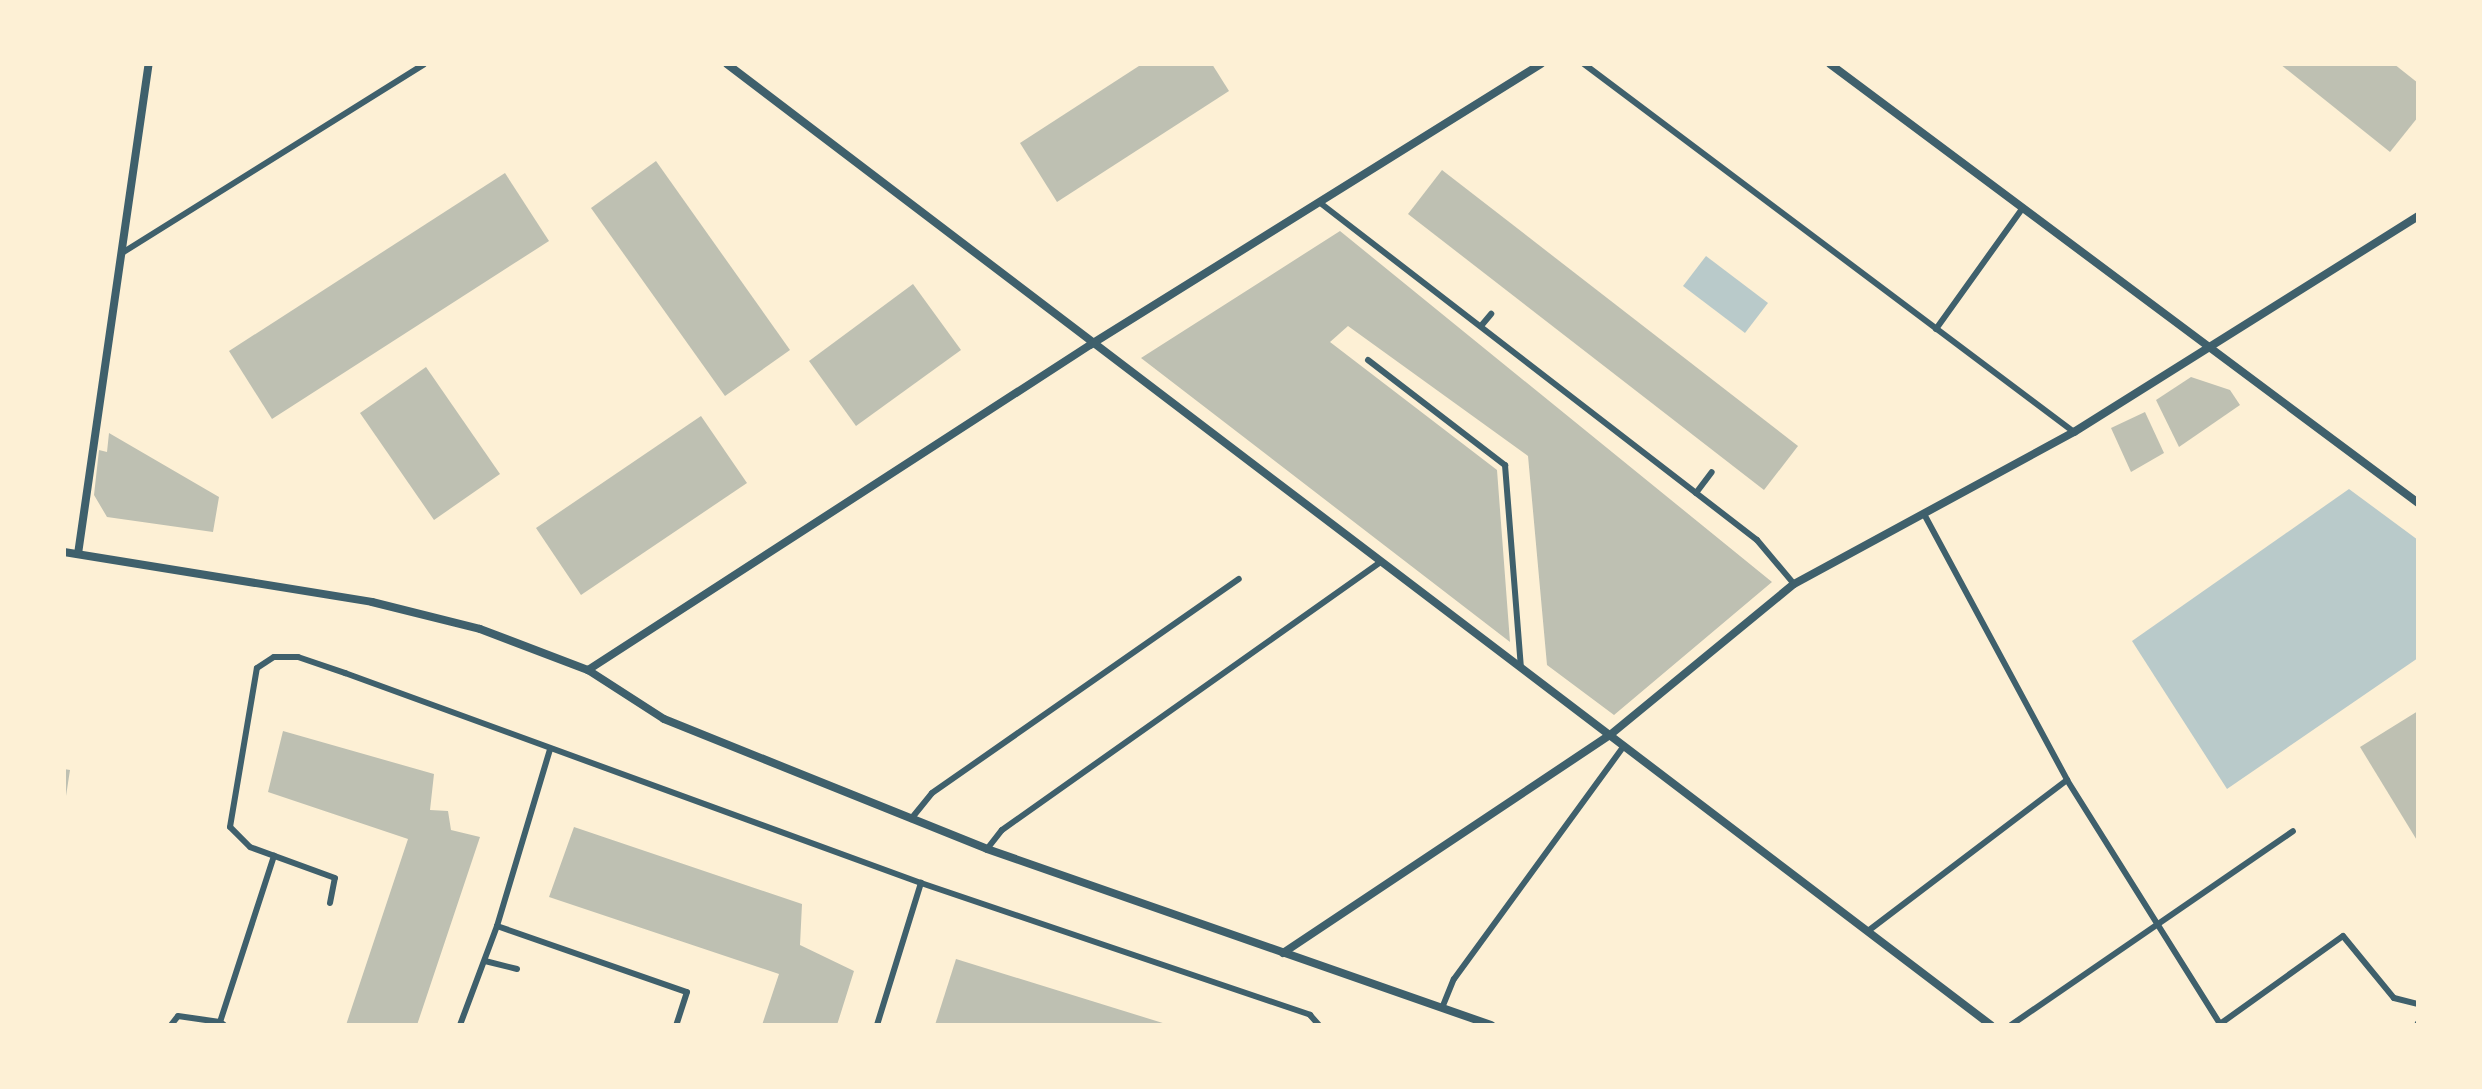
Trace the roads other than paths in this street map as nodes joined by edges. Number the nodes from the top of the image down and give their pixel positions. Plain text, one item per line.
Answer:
1 (149, 64) edge
2 (424, 64) edge
3 (727, 64) edge
4 (1541, 64) edge
5 (1584, 64) edge
6 (1830, 64) edge
7 (1319, 202) junction
8 (2022, 209) junction
9 (2418, 216) edge
10 (121, 254) junction
11 (1491, 314) dead end
12 (1481, 326) junction
13 (1936, 329) junction
14 (1090, 345) junction
15 (2208, 347) junction
16 (1368, 360) dead end
17 (2074, 432) junction
18 (1712, 472) dead end
19 (1696, 493) junction
20 (2418, 503) edge
21 (1924, 514) junction
22 (64, 552) edge
23 (78, 554) junction
24 (1380, 562) junction
25 (1239, 579) dead end
26 (1794, 584) junction
27 (1521, 667) junction
28 (588, 670) junction
29 (1610, 735) junction
30 (1624, 746) junction
31 (550, 749) junction
32 (2067, 780) junction
33 (911, 819) junction
34 (2293, 831) dead end
35 (987, 849) junction
36 (274, 856) junction
37 (921, 883) junction
38 (330, 903) dead end
39 (2157, 925) junction
40 (497, 926) junction
41 (1868, 931) junction
42 (1283, 953) junction
43 (485, 961) junction
44 (517, 969) dead end
45 (2418, 1004) edge
46 (1442, 1008) junction
47 (1310, 1015) junction
48 (222, 1023) edge
49 (2220, 1024) edge
50 (171, 1025) edge
51 (460, 1025) edge
52 (676, 1025) edge
53 (877, 1025) edge
54 (1307, 1025) edge
55 (1319, 1025) edge
56 (1491, 1025) edge
57 (1991, 1025) edge
58 (2011, 1025) edge

1 - 10 street
2 - 10 lane
3 - 14 street
4 - 7 street
5 - 13 lane
6 - 8 street
7 - 12 lane
7 - 14 street
8 - 13 lane
8 - 15 street
9 - 15 street
10 - 23 street
11 - 12 lane
12 - 19 lane
13 - 17 lane
14 - 24 street
14 - 28 street
15 - 17 street
15 - 20 street
16 - 27 lane
17 - 21 street
18 - 19 lane
19 - 26 lane
21 - 26 street
21 - 32 lane
22 - 23 street
23 - 28 street
24 - 27 street
24 - 35 lane
25 - 33 lane
26 - 29 street
27 - 29 street
28 - 33 street
29 - 30 street
29 - 42 street
30 - 41 street
30 - 46 lane
31 - 36 lane
31 - 37 lane
31 - 40 lane
32 - 39 lane
32 - 41 lane
33 - 35 street
34 - 39 lane
35 - 42 street
36 - 38 lane
36 - 48 lane
37 - 47 lane
37 - 53 lane
39 - 49 lane
39 - 58 lane
40 - 43 lane
40 - 52 lane
41 - 57 street
42 - 46 street
43 - 44 lane
43 - 51 lane
45 - 49 lane
46 - 56 street
47 - 54 lane
47 - 55 lane
48 - 50 lane

